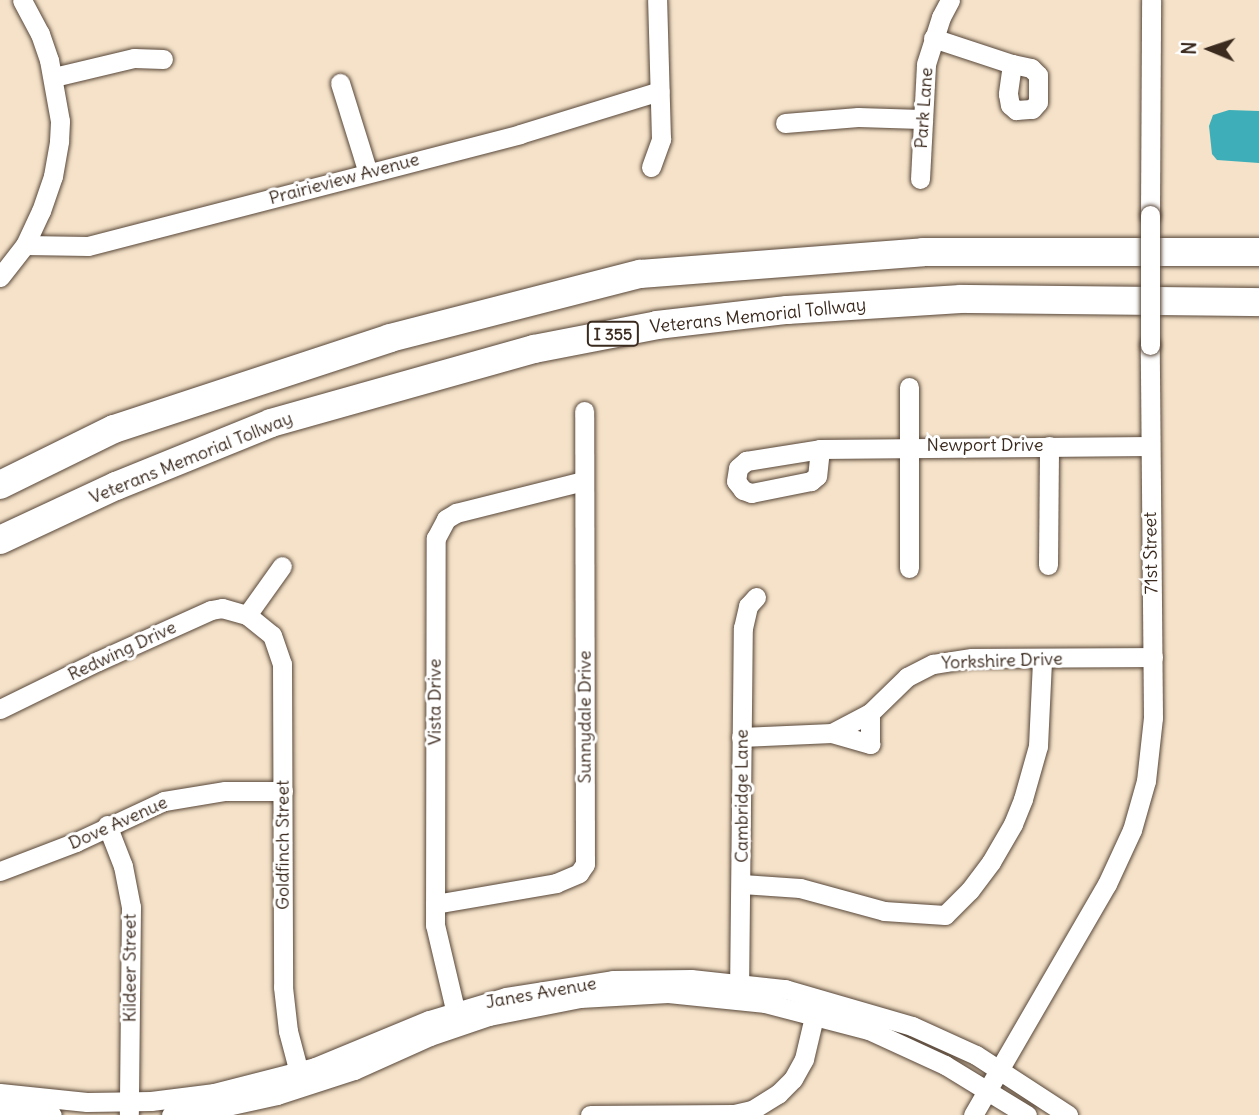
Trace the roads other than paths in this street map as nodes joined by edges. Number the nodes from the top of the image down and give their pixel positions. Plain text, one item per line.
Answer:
1 (22, 0) edge
2 (657, 0) edge
3 (950, 0) edge
4 (1152, 0) edge
5 (933, 38) junction
6 (163, 59) dead end
7 (1012, 64) dead end
8 (54, 78) junction
9 (340, 83) dead end
10 (660, 91) junction
11 (921, 119) junction
12 (785, 123) dead end
13 (651, 167) dead end
14 (368, 173) junction
15 (919, 179) dead end
16 (1259, 236) edge
17 (24, 245) junction
18 (1173, 250) junction
19 (1259, 252) edge
20 (0, 276) edge
21 (1259, 302) edge
22 (909, 387) dead end
23 (584, 411) dead end
24 (909, 445) junction
25 (1049, 446) junction
26 (1150, 446) junction
27 (820, 449) dead end
28 (583, 481) junction
29 (0, 485) edge
30 (0, 540) edge
31 (1048, 565) dead end
32 (282, 566) dead end
33 (909, 568) dead end
34 (756, 597) dead end
35 (247, 615) junction
36 (1153, 657) junction
37 (1042, 660) junction
38 (0, 709) edge
39 (870, 713) junction
40 (832, 733) junction
41 (741, 737) junction
42 (283, 791) junction
43 (107, 825) junction
44 (0, 871) edge
45 (742, 884) junction
46 (435, 904) junction
47 (739, 991) junction
48 (816, 1006) junction
49 (457, 1019) junction
50 (1000, 1070) junction
51 (300, 1080) junction
52 (988, 1089) junction
53 (0, 1093) edge
54 (129, 1108) edge
55 (0, 1109) edge
56 (753, 1113) edge
57 (52, 1115) edge
58 (171, 1115) edge
59 (590, 1115) edge
60 (974, 1115) edge
61 (1027, 1115) edge
62 (1068, 1115) edge

1 - 8 street
2 - 10 street
3 - 5 street, Park Lane
4 - 26 street, 71st Street, bridge
5 - 7 street
5 - 11 street, Park Lane
6 - 8 street
8 - 17 street
9 - 14 street
10 - 13 street
10 - 14 street, Prairieview Avenue
11 - 12 street
11 - 15 street, Park Lane
14 - 17 street, Prairieview Avenue
16 - 18 highway
17 - 20 street
18 - 19 highway
18 - 29 highway
21 - 30 highway, Veterans Memorial Tollway / I 355
22 - 24 street
23 - 28 street, Sunnydale Drive
24 - 25 street, Newport Drive
24 - 27 street, Newport Drive
24 - 33 street
25 - 26 street, Newport Drive
25 - 31 street
26 - 36 street, 71st Street
28 - 46 street, Vista Drive
28 - 46 street, Sunnydale Drive
32 - 35 street
34 - 41 street, Cambridge Lane
35 - 38 street, Redwing Drive
35 - 42 street, Goldfinch Street
36 - 37 street, Yorkshire Drive
36 - 50 street, 71st Street
37 - 39 street, Yorkshire Drive
37 - 45 street
39 - 40 street, Yorkshire Drive
39 - 40 street, Yorkshire Drive
40 - 41 street, Yorkshire Drive
41 - 45 street, Cambridge Lane
42 - 43 street, Dove Avenue
42 - 51 street, Goldfinch Street
43 - 44 street, Dove Avenue
43 - 54 street, Kildeer Street
45 - 47 street, Cambridge Lane
46 - 49 street, Vista Drive
47 - 48 street, Janes Avenue
47 - 49 street, Janes Avenue
48 - 50 street, Janes Avenue
48 - 52 street, Janes Avenue
48 - 56 street
49 - 51 street, Janes Avenue
50 - 52 street, 71st Street
50 - 62 street, Janes Avenue
51 - 54 street, Janes Avenue
51 - 58 street, Janes Avenue
52 - 60 street, 71st Street
52 - 61 street, Janes Avenue
53 - 54 street, Janes Avenue
55 - 57 street
56 - 59 street

